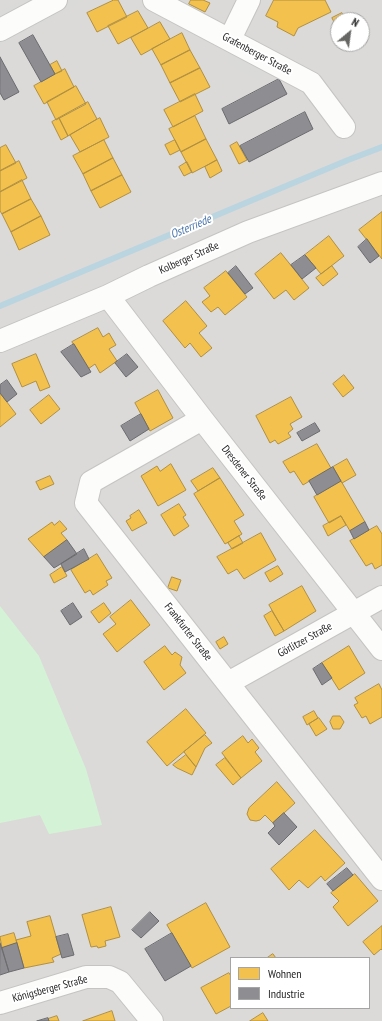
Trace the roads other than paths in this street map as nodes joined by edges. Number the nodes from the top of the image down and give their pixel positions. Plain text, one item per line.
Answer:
1 (56, 0) edge
2 (154, 0) edge
3 (250, 0) edge
4 (0, 30) edge
5 (230, 39) junction
6 (344, 127) dead end
7 (382, 183) edge
8 (108, 296) junction
9 (0, 341) edge
10 (202, 418) junction
11 (382, 597) edge
12 (354, 613) junction
13 (382, 649) edge
14 (228, 683) junction
15 (382, 879) edge
16 (0, 1003) edge
17 (152, 1021) edge

1 - 4 street
2 - 5 street, Grafenberger Straße
3 - 5 street
5 - 6 street, Grafenberger Straße
7 - 8 street, Kolberger Straße
8 - 9 street, Kolberger Straße
8 - 10 street, Dresdener Straße
10 - 12 street, Dresdener Straße
10 - 14 street, Frankfurter Straße
11 - 12 street, Görlitzer Straße
12 - 13 street, Dresdener Straße
12 - 14 street, Görlitzer Straße
14 - 15 street, Frankfurter Straße
16 - 17 street, Königsberger Straße

